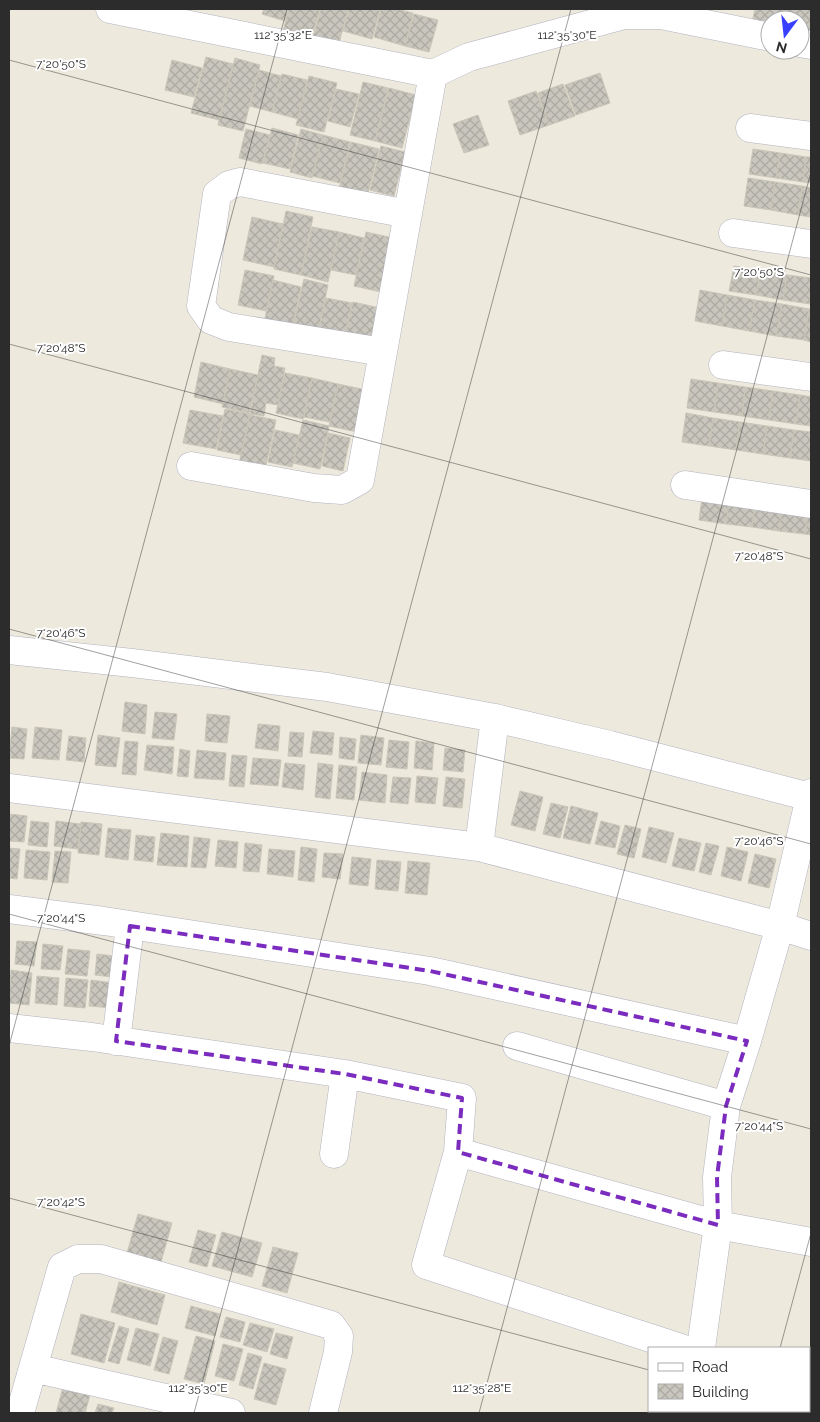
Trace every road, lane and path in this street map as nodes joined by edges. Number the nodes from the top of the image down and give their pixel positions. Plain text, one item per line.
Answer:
1 (110, 9) edge
2 (699, 16) edge
3 (760, 34) edge
4 (433, 74) junction
5 (750, 128) dead end
6 (811, 136) edge
7 (408, 214) junction
8 (733, 233) dead end
9 (811, 244) edge
10 (383, 352) junction
11 (723, 365) dead end
12 (811, 377) edge
13 (191, 466) dead end
14 (685, 485) dead end
15 (811, 504) edge
16 (9, 650) edge
17 (495, 718) junction
18 (9, 788) edge
19 (811, 795) edge
20 (480, 848) junction
21 (9, 909) edge
22 (130, 926) junction
23 (780, 926) junction
24 (811, 936) edge
25 (9, 1028) edge
26 (116, 1041) junction
27 (747, 1041) junction
28 (517, 1046) dead end
29 (345, 1074) junction
30 (726, 1106) junction
31 (458, 1152) junction
32 (334, 1154) dead end
33 (718, 1226) junction
34 (811, 1242) edge
35 (678, 1347) edge
36 (701, 1347) edge
37 (33, 1368) junction
38 (20, 1413) edge
39 (231, 1413) edge
40 (323, 1413) edge

1 - 4 street
2 - 3 street
2 - 4 street
4 - 7 street
5 - 6 street
7 - 10 street
7 - 10 street
8 - 9 street
10 - 13 street
11 - 12 street
14 - 15 street
16 - 17 street
17 - 19 street
17 - 20 street
18 - 20 street
19 - 23 street
20 - 23 street
21 - 22 street
22 - 26 street
22 - 27 street
23 - 24 street
23 - 27 street
25 - 26 street
26 - 29 street
27 - 30 street
28 - 30 street
29 - 31 street
29 - 32 street
30 - 33 street
31 - 33 street
31 - 35 street
33 - 34 street
33 - 36 street
37 - 38 street
37 - 39 street
37 - 40 street

